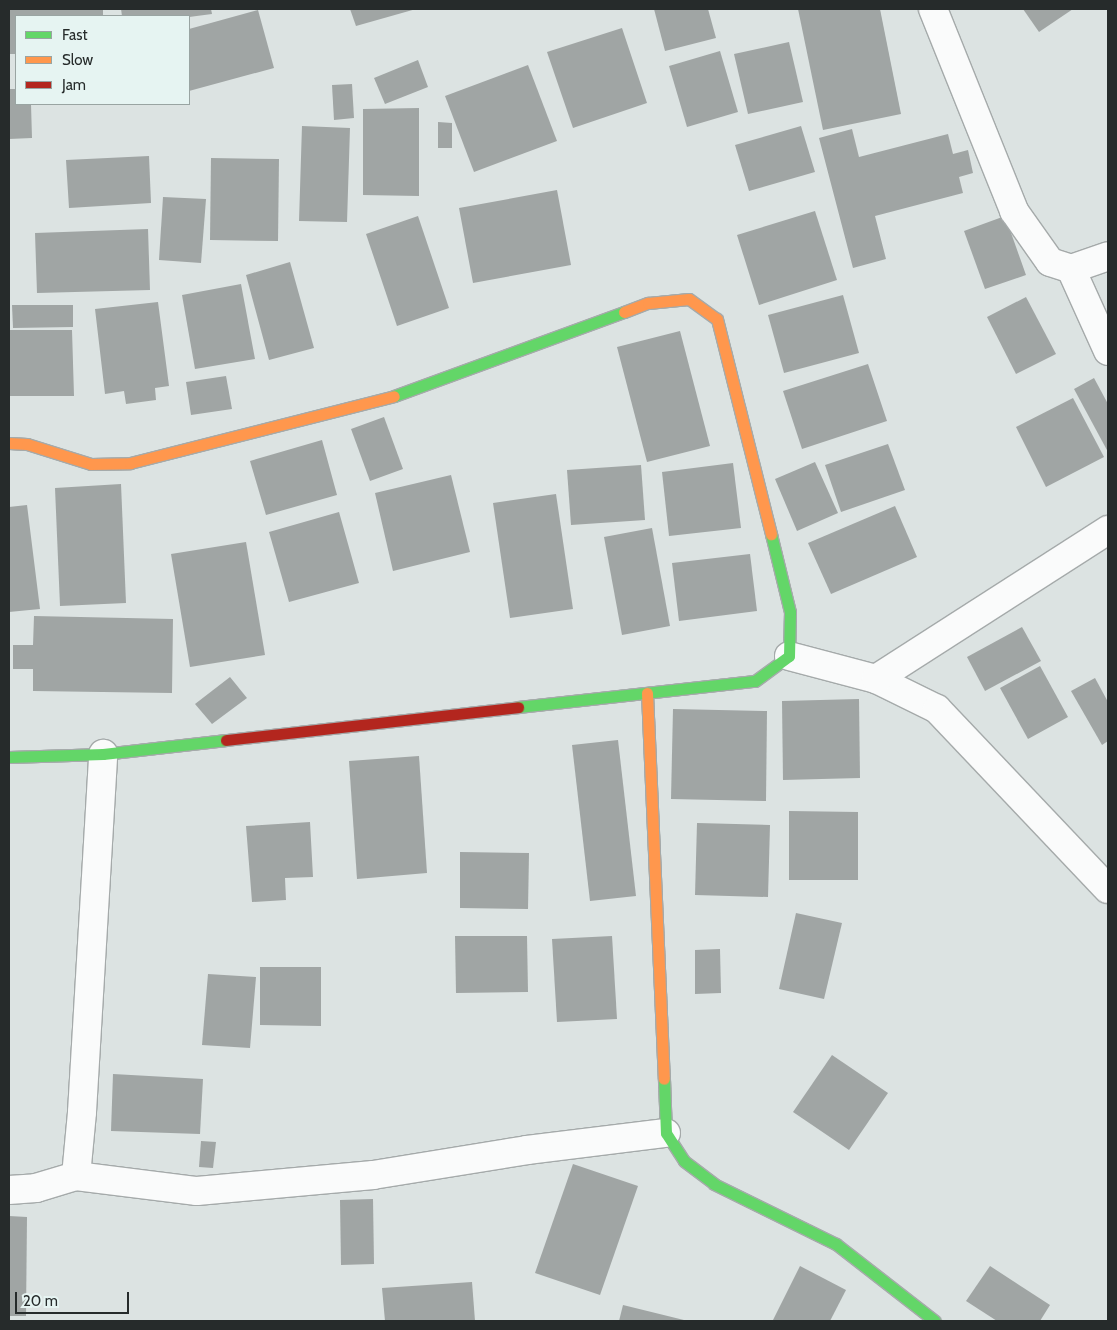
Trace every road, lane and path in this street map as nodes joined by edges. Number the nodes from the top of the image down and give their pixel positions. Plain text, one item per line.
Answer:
1 (933, 9) edge
2 (1108, 256) edge
3 (1071, 269) junction
4 (1108, 351) edge
5 (9, 443) edge
6 (1108, 530) edge
7 (789, 656) junction
8 (876, 679) junction
9 (646, 693) junction
10 (103, 754) junction
11 (9, 758) edge
12 (1108, 889) edge
13 (666, 1133) junction
14 (76, 1176) junction
15 (9, 1190) edge
16 (935, 1321) edge

1 - 3 street
2 - 3 street
3 - 4 street
5 - 7 street
6 - 8 street
7 - 8 street
7 - 9 street
8 - 12 street
9 - 10 street
9 - 13 street
10 - 11 street
10 - 14 street
13 - 14 street
13 - 16 street
14 - 15 street

